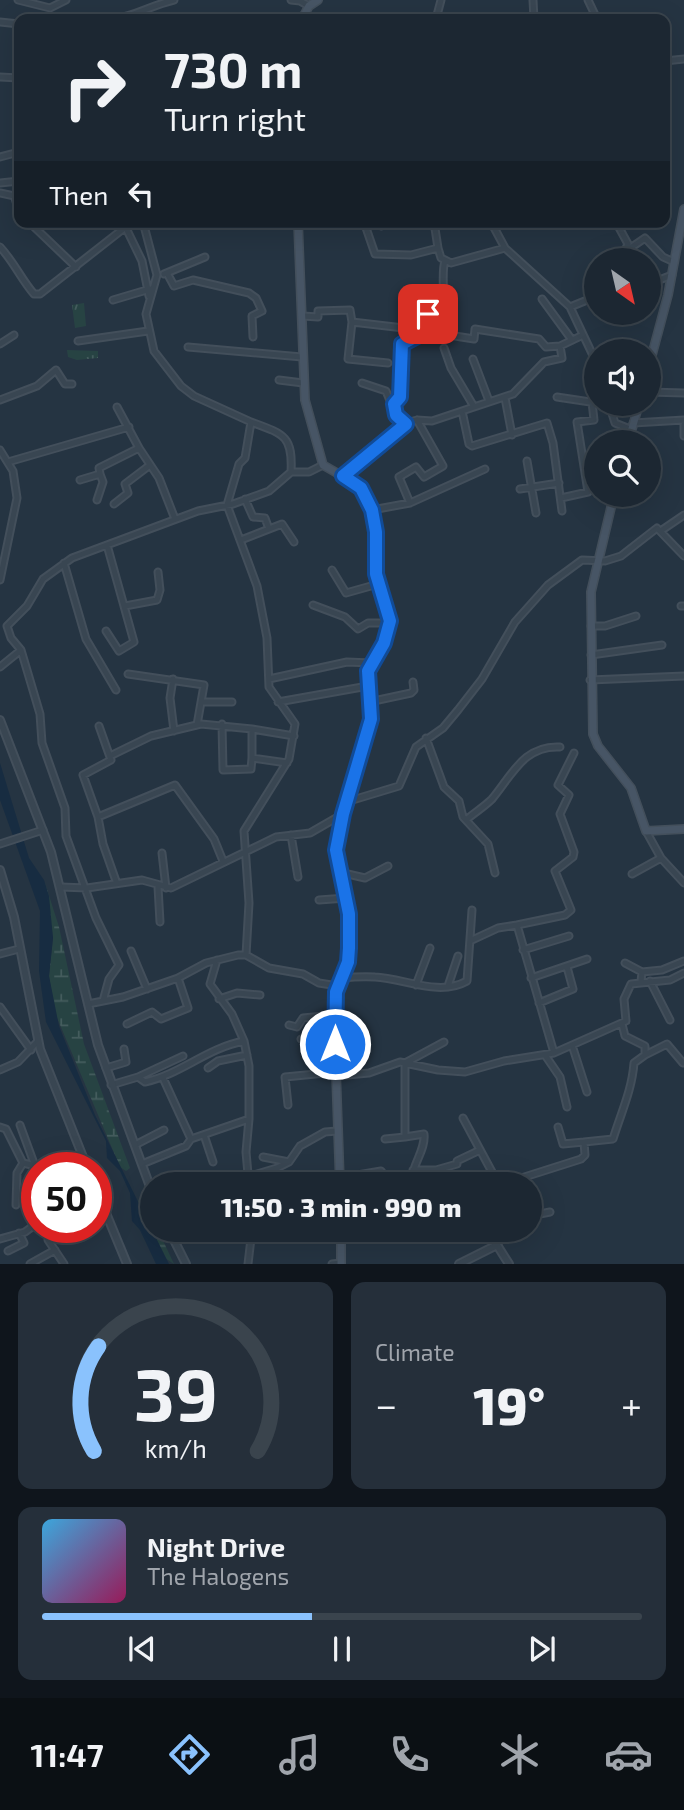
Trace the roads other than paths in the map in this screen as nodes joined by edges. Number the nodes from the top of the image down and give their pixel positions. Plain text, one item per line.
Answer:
1 (18, 0) edge
2 (66, 0) edge
3 (174, 0) edge
4 (291, 0) edge
5 (318, 0) edge
6 (309, 6) junction
7 (138, 14) edge
8 (305, 14) edge
9 (684, 209) edge
10 (35, 228) edge
11 (123, 228) edge
12 (126, 228) edge
13 (145, 228) edge
14 (298, 228) edge
15 (366, 228) edge
16 (435, 228) edge
17 (494, 228) edge
18 (619, 228) edge
19 (682, 228) edge
20 (0, 247) edge
21 (438, 248) junction
22 (505, 248) junction
23 (627, 248) edge
24 (630, 248) edge
25 (654, 248) edge
26 (662, 256) edge
27 (205, 257) dead end
28 (445, 261) junction
29 (674, 262) junction
30 (76, 267) junction
31 (167, 274) junction
32 (158, 275) junction
33 (672, 275) junction
34 (662, 279) edge
35 (151, 289) junction
36 (542, 299) dead end
37 (113, 300) dead end
38 (584, 301) edge
39 (570, 307) junction
40 (303, 316) junction
41 (352, 322) junction
42 (421, 330) junction
43 (148, 331) junction
44 (14, 335) dead end
45 (583, 335) junction
46 (455, 336) dead end
47 (253, 337) dead end
48 (585, 339) edge
49 (656, 339) edge
50 (572, 340) junction
51 (78, 341) dead end
52 (0, 344) edge
53 (560, 346) junction
54 (188, 347) dead end
55 (444, 348) dead end
56 (302, 357) junction
57 (473, 359) dead end
58 (388, 363) dead end
59 (279, 380) dead end
60 (303, 383) junction
61 (362, 383) dead end
62 (72, 384) dead end
63 (661, 392) edge
64 (684, 393) edge
65 (505, 397) junction
66 (557, 397) dead end
67 (0, 400) edge
68 (489, 401) junction
69 (584, 401) edge
70 (394, 404) junction
71 (474, 405) junction
72 (117, 407) dead end
73 (462, 411) junction
74 (594, 416) edge
75 (613, 416) edge
76 (635, 416) edge
77 (417, 420) junction
78 (251, 422) junction
79 (684, 423) edge
80 (406, 424) junction
81 (632, 426) junction
82 (129, 427) junction
83 (631, 430) edge
84 (512, 435) junction
85 (684, 436) edge
86 (139, 448) junction
87 (0, 450) edge
88 (527, 461) dead end
89 (8, 462) junction
90 (150, 465) junction
91 (323, 465) junction
92 (485, 469) dead end
93 (291, 472) junction
94 (100, 474) junction
95 (343, 476) junction
96 (80, 480) dead end
97 (559, 483) junction
98 (532, 487) junction
99 (520, 489) dead end
100 (561, 498) junction
101 (245, 499) junction
102 (97, 500) dead end
103 (114, 503) dead end
104 (410, 503) junction
105 (226, 505) junction
106 (611, 507) edge
107 (372, 510) junction
108 (562, 511) dead end
109 (536, 513) dead end
110 (684, 515) edge
111 (175, 519) junction
112 (269, 529) junction
113 (662, 530) junction
114 (241, 540) junction
115 (294, 542) dead end
116 (107, 545) junction
117 (684, 556) edge
118 (598, 559) junction
119 (64, 563) junction
120 (332, 570) dead end
121 (158, 572) dead end
122 (0, 580) edge
123 (378, 584) junction
124 (313, 605) dead end
125 (125, 606) junction
126 (635, 616) dead end
127 (390, 623) junction
128 (591, 626) junction
129 (3, 627) edge
130 (106, 631) dead end
131 (662, 645) dead end
132 (21, 650) junction
133 (590, 655) junction
134 (372, 663) junction
135 (0, 667) edge
136 (128, 674) dead end
137 (684, 676) edge
138 (269, 678) junction
139 (173, 679) junction
140 (590, 681) junction
141 (413, 682) dead end
142 (368, 686) junction
143 (116, 690) dead end
144 (203, 702) junction
145 (232, 702) dead end
146 (278, 702) junction
147 (369, 702) junction
148 (0, 720) edge
149 (222, 724) junction
150 (197, 725) junction
151 (99, 726) dead end
152 (252, 729) junction
153 (174, 731) junction
154 (293, 736) junction
155 (426, 738) junction
156 (560, 747) dead end
157 (574, 753) dead end
158 (110, 756) junction
159 (252, 758) junction
160 (287, 763) junction
161 (346, 802) junction
162 (343, 814) junction
163 (98, 817) junction
164 (466, 820) junction
165 (684, 829) edge
166 (43, 831) junction
167 (646, 831) junction
168 (291, 835) junction
169 (2, 844) edge
170 (162, 853) dead end
171 (245, 853) junction
172 (661, 858) junction
173 (223, 861) junction
174 (388, 866) dead end
175 (0, 870) edge
176 (339, 872) junction
177 (495, 873) dead end
178 (632, 874) dead end
179 (298, 877) dead end
180 (116, 881) junction
181 (684, 883) edge
182 (61, 887) junction
183 (158, 887) junction
184 (87, 888) junction
185 (166, 888) junction
186 (346, 898) junction
187 (319, 900) dead end
188 (472, 910) dead end
189 (160, 922) dead end
190 (517, 925) junction
191 (569, 936) dead end
192 (470, 941) junction
193 (430, 948) dead end
194 (19, 949) junction
195 (523, 950) junction
196 (131, 951) dead end
197 (0, 954) edge
198 (246, 955) junction
199 (458, 956) dead end
200 (587, 959) dead end
201 (217, 960) junction
202 (684, 961) edge
203 (625, 962) dead end
204 (567, 967) junction
205 (642, 972) junction
206 (683, 976) edge
207 (177, 978) junction
208 (531, 978) junction
209 (641, 981) junction
210 (340, 982) junction
211 (650, 982) junction
212 (416, 985) junction
213 (448, 986) junction
214 (148, 989) junction
215 (260, 995) dead end
216 (219, 999) junction
217 (103, 1001) junction
218 (539, 1003) junction
219 (88, 1004) junction
220 (1, 1012) edge
221 (334, 1015) junction
222 (670, 1020) dead end
223 (127, 1024) dead end
224 (622, 1024) junction
225 (289, 1025) dead end
226 (301, 1039) dead end
227 (38, 1041) junction
228 (244, 1041) junction
229 (444, 1042) dead end
230 (335, 1044) junction
231 (572, 1045) junction
232 (124, 1049) dead end
233 (31, 1050) junction
234 (554, 1053) junction
235 (247, 1055) junction
236 (545, 1055) junction
237 (645, 1055) junction
238 (183, 1056) dead end
239 (405, 1063) junction
240 (683, 1063) edge
241 (106, 1068) junction
242 (208, 1068) dead end
243 (0, 1070) edge
244 (336, 1074) junction
245 (138, 1077) junction
246 (163, 1078) junction
247 (111, 1085) junction
248 (587, 1092) dead end
249 (288, 1105) dead end
250 (567, 1107) dead end
251 (463, 1118) dead end
252 (249, 1119) junction
253 (1, 1125) edge
254 (20, 1125) dead end
255 (558, 1127) dead end
256 (164, 1130) dead end
257 (337, 1130) junction
258 (204, 1135) junction
259 (405, 1137) junction
260 (191, 1139) junction
261 (384, 1139) dead end
262 (584, 1142) junction
263 (135, 1144) junction
264 (480, 1150) junction
265 (32, 1152) edge
266 (81, 1152) edge
267 (263, 1157) dead end
268 (21, 1160) edge
269 (213, 1162) dead end
270 (289, 1162) junction
271 (142, 1164) junction
272 (21, 1166) edge
273 (413, 1170) joint
274 (145, 1172) edge
275 (248, 1172) edge
276 (268, 1172) edge
277 (339, 1172) edge
278 (492, 1172) edge
279 (540, 1172) edge
280 (16, 1205) dead end
281 (550, 1212) dead end
282 (542, 1214) edge
283 (112, 1229) edge
284 (19, 1233) joint
285 (0, 1239) edge
286 (175, 1242) edge
287 (251, 1242) edge
288 (340, 1242) edge
289 (499, 1242) edge
290 (51, 1243) edge
291 (497, 1245) junction
292 (55, 1250) junction
293 (8, 1251) dead end
294 (35, 1263) edge
295 (507, 1263) edge
296 (64, 1264) edge
297 (127, 1264) edge
298 (186, 1264) edge
299 (248, 1264) edge
300 (338, 1264) edge
301 (459, 1264) edge

1 - 2 street
3 - 7 street
4 - 6 street
5 - 6 main road
6 - 8 main road
9 - 19 main road
10 - 30 street
11 - 30 street
12 - 35 street
13 - 32 street
14 - 40 main road
15 - 21 street
16 - 21 street
17 - 22 street
18 - 23 street
19 - 29 main road
20 - 30 street
21 - 28 street
22 - 28 street
22 - 39 street
24 - 25 street
26 - 29 street
27 - 31 street
28 - 42 street
29 - 33 main road
31 - 32 street
31 - 47 street
32 - 35 street
33 - 34 street
33 - 49 main road
35 - 37 street
35 - 43 street
36 - 50 street
38 - 39 street
39 - 45 street
40 - 41 street
40 - 56 main road
41 - 42 street
41 - 58 street
42 - 70 street
43 - 51 street
43 - 78 street
44 - 52 street
45 - 48 street
45 - 50 street
46 - 53 street
50 - 53 street
53 - 65 street
54 - 56 street
55 - 71 street
56 - 60 main road
57 - 68 street
59 - 60 street
60 - 91 main road
61 - 70 street
62 - 67 street
63 - 64 street
65 - 68 street
65 - 84 street
66 - 69 street
68 - 71 street
70 - 80 street
71 - 73 street
72 - 82 street
73 - 77 street
73 - 84 street
74 - 100 street
75 - 81 street
76 - 81 main road
77 - 80 street
77 - 104 street
78 - 93 street
78 - 105 street
79 - 81 street
79 - 85 street
80 - 95 street
81 - 83 main road
82 - 86 street
82 - 89 street
84 - 97 street
86 - 90 street
86 - 94 street
87 - 89 street
88 - 98 street
89 - 122 street
90 - 103 street
90 - 111 street
91 - 93 street
91 - 95 main road
92 - 104 street
93 - 101 street
94 - 96 street
94 - 102 street
95 - 107 main road
97 - 98 street
97 - 100 street
98 - 99 street
98 - 109 street
100 - 108 street
101 - 105 street
101 - 112 street
104 - 107 street
105 - 111 street
105 - 114 street
106 - 118 main road
107 - 123 main road
110 - 113 street
111 - 116 street
112 - 114 street
112 - 115 street
113 - 117 street
113 - 118 street
114 - 138 street
116 - 119 street
116 - 125 street
118 - 128 main road
118 - 155 street
119 - 129 street
119 - 143 street
120 - 123 street
121 - 125 street
123 - 127 main road
124 - 127 street
125 - 130 street
126 - 128 street
127 - 134 main road
128 - 133 main road
129 - 132 street
131 - 133 street
132 - 135 street
132 - 184 street
133 - 140 main road
134 - 138 street
134 - 142 main road
136 - 139 street
137 - 140 street
138 - 146 street
139 - 144 street
139 - 153 street
140 - 167 main road
141 - 147 street
142 - 146 street
142 - 147 main road
144 - 145 street
144 - 150 street
146 - 154 street
147 - 161 main road
148 - 166 street
149 - 150 street
149 - 152 street
149 - 159 street
150 - 153 street
151 - 158 street
152 - 154 street
152 - 159 street
153 - 158 street
154 - 160 street
155 - 161 street
155 - 164 street
156 - 164 street
157 - 190 street
158 - 163 street
159 - 160 street
160 - 171 street
161 - 162 main road
162 - 168 street
162 - 176 main road
163 - 173 street
163 - 180 street
164 - 177 street
165 - 167 main road
166 - 169 street
166 - 182 street
167 - 172 street
168 - 171 street
168 - 179 street
170 - 185 street
171 - 173 street
171 - 198 street
172 - 178 street
172 - 181 street
173 - 185 street
174 - 176 street
175 - 194 street
176 - 186 main road
180 - 183 street
180 - 184 street
182 - 184 street
182 - 219 street
183 - 185 street
183 - 189 street
184 - 217 street
186 - 187 street
186 - 210 main road
188 - 192 street
190 - 192 street
190 - 195 street
191 - 195 street
192 - 213 street
193 - 212 street
194 - 197 street
194 - 227 street
195 - 208 street
196 - 214 street
198 - 201 street
198 - 210 street
199 - 213 street
200 - 204 street
201 - 207 street
201 - 216 street
202 - 205 street
203 - 205 street
204 - 208 street
204 - 218 street
205 - 209 street
206 - 211 street
207 - 214 street
207 - 223 street
208 - 218 street
209 - 211 street
209 - 224 street
210 - 212 street
210 - 221 main road
211 - 222 street
212 - 213 street
214 - 217 street
215 - 216 street
216 - 228 street
217 - 219 street
218 - 234 street
219 - 241 street
220 - 233 street
221 - 225 street
221 - 230 main road
224 - 231 street
224 - 237 street
226 - 230 street
227 - 233 street
227 - 266 street
228 - 235 street
228 - 246 street
229 - 239 street
230 - 244 main road
231 - 234 street
231 - 248 street
232 - 241 street
233 - 243 street
234 - 236 street
235 - 242 street
235 - 252 street
236 - 239 street
236 - 250 street
237 - 240 street
237 - 262 street
238 - 245 street
239 - 244 street
239 - 259 street
241 - 247 street
244 - 249 street
244 - 257 main road
245 - 246 street
245 - 247 street
246 - 260 street
247 - 263 street
251 - 264 street
252 - 258 street
252 - 275 street
253 - 268 street
254 - 265 street
255 - 262 street
256 - 263 street
257 - 270 street
257 - 277 main road
258 - 260 street
258 - 269 street
259 - 261 street
259 - 273 street
260 - 271 street
262 - 279 street
263 - 271 street
264 - 273 street
264 - 278 street
267 - 270 street
270 - 276 street
271 - 274 street
272 - 280 street
281 - 282 street
283 - 297 street
284 - 285 street
284 - 293 street
286 - 298 street
287 - 299 street
288 - 300 main road
289 - 291 street
290 - 292 street
291 - 295 street
291 - 301 street
292 - 294 street
292 - 296 street

